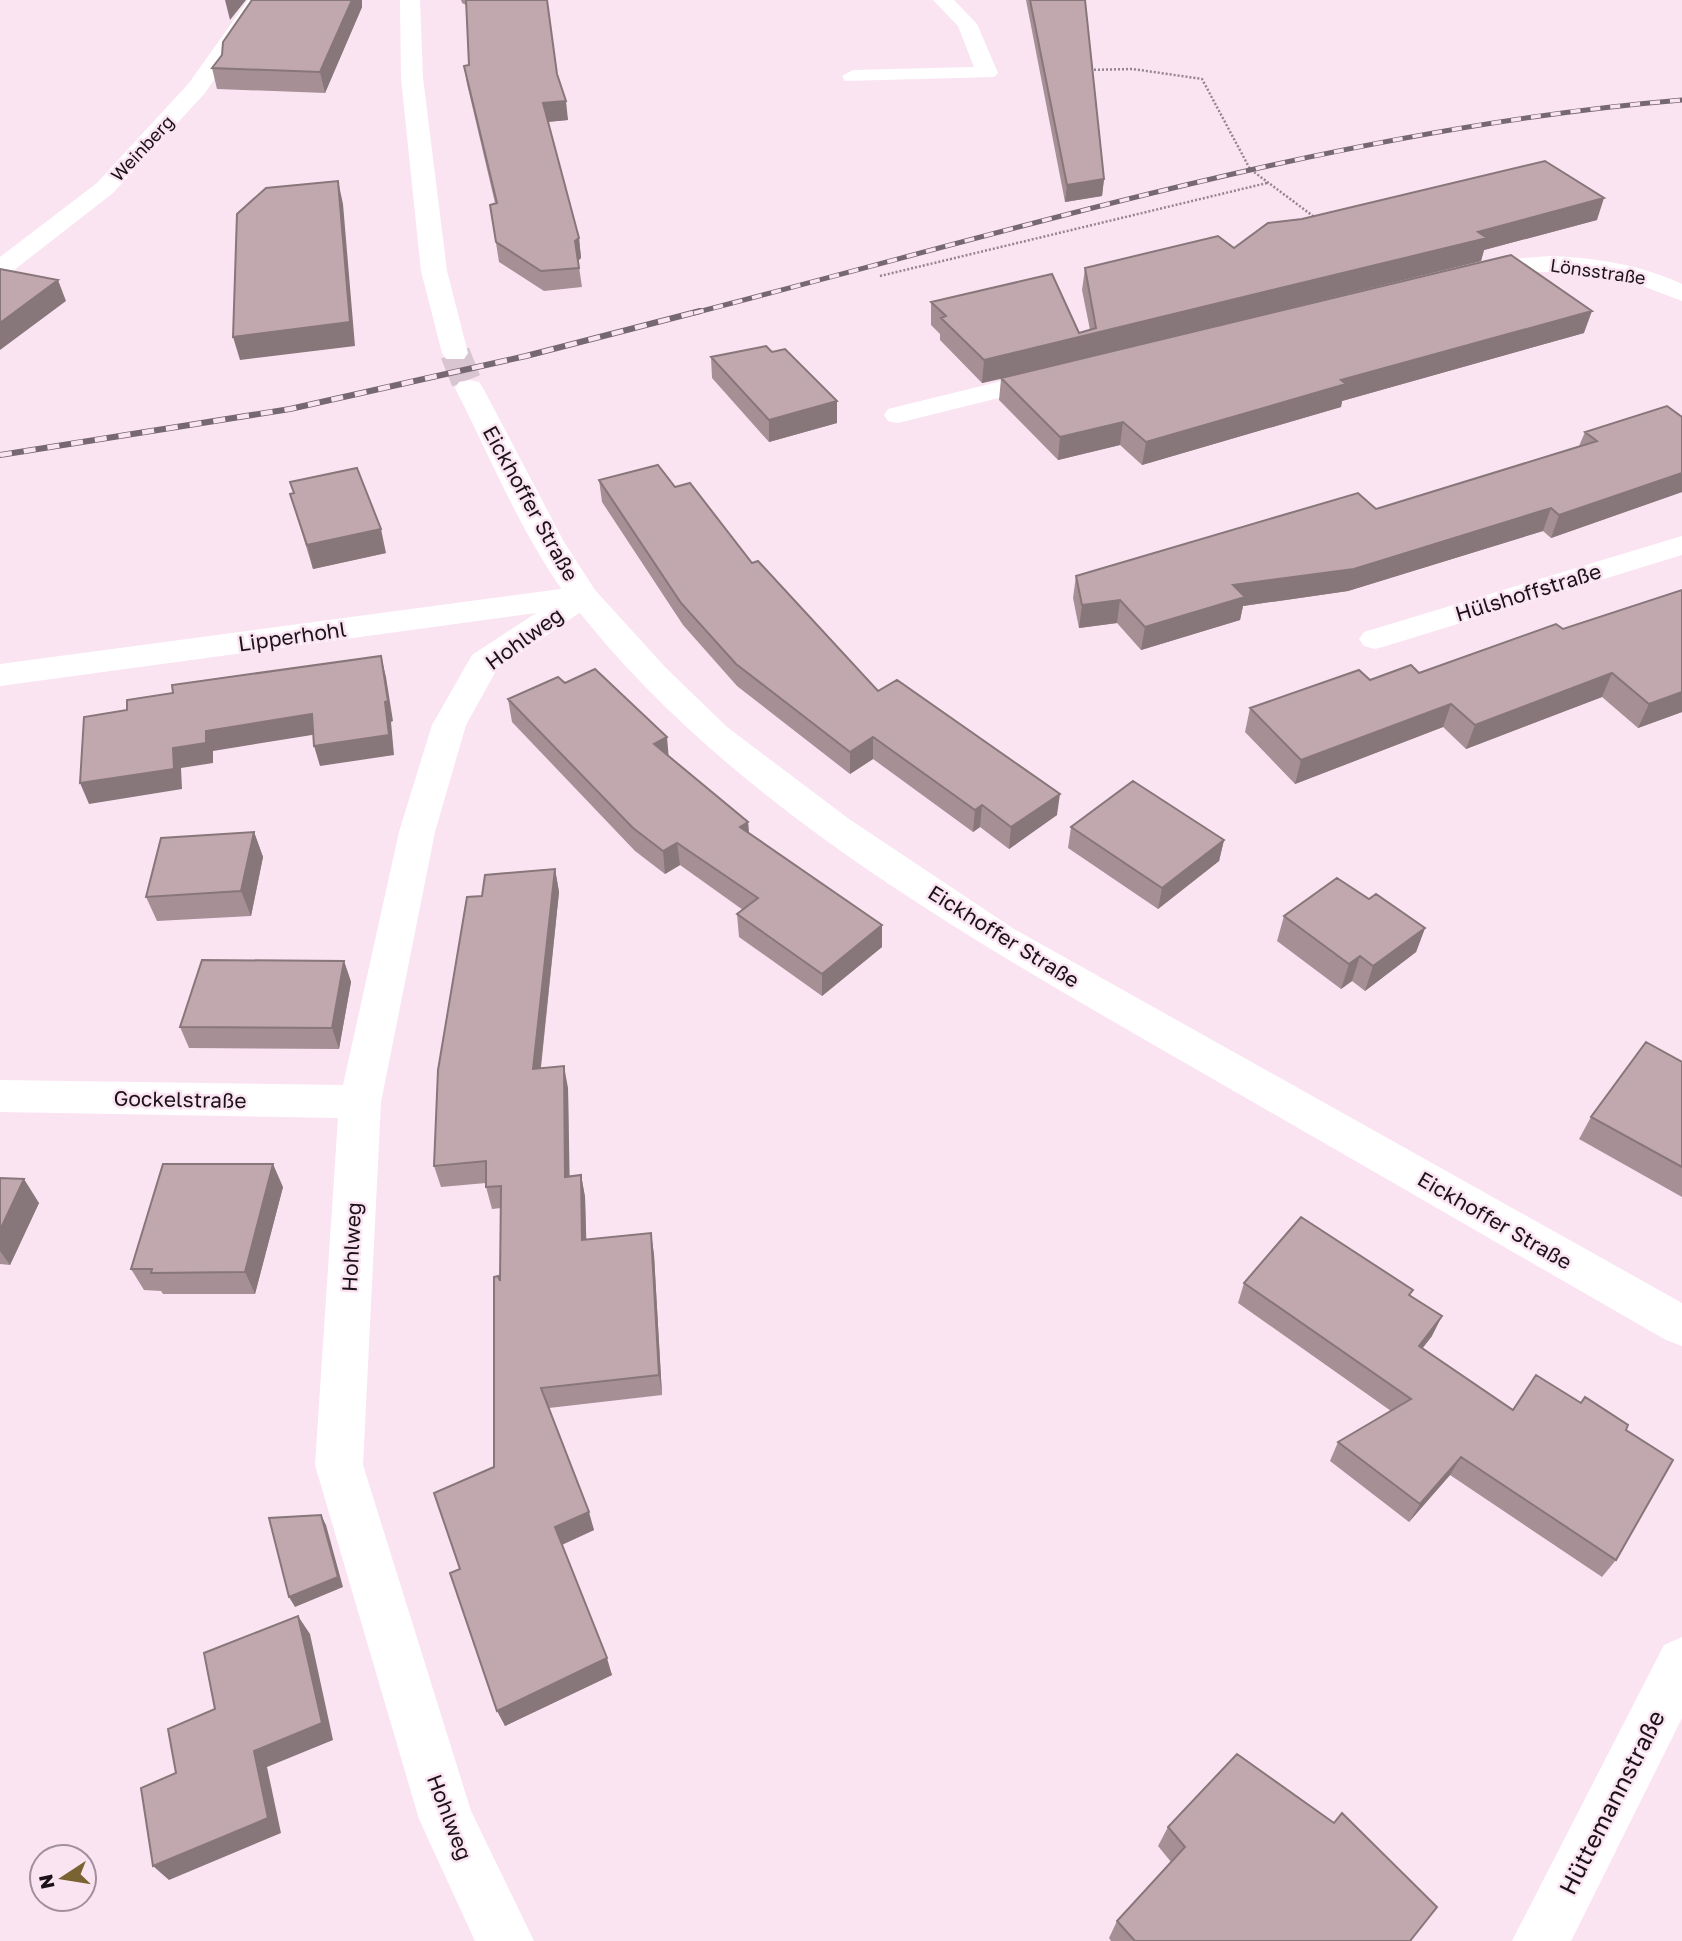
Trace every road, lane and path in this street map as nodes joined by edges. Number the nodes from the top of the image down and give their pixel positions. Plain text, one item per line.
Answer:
1 (258, 0) edge
2 (410, 0) edge
3 (943, 0) edge
4 (1080, 70) edge
5 (853, 76) dead end
6 (1268, 183) junction
7 (1322, 223) edge
8 (0, 269) edge
9 (880, 276) dead end
10 (1446, 279) edge
11 (1682, 293) edge
12 (455, 353) tunnel mouth
13 (1073, 371) edge
14 (469, 388) tunnel mouth
15 (898, 415) dead end
16 (1682, 544) edge
17 (583, 596) junction
18 (1374, 639) dead end
19 (0, 675) edge
20 (0, 1096) edge
21 (360, 1102) junction
22 (1682, 1326) edge
23 (1682, 1663) edge
24 (505, 1941) edge
25 (1541, 1941) edge

1 - 8 street, Weinberg
2 - 12 street
3 - 5 street
4 - 6 path
6 - 7 path
6 - 9 path
10 - 11 street, Lönsstraße
13 - 15 street
14 - 17 street, Eickhoffer Straße
16 - 18 street, Hülshoffstraße
17 - 19 street, Lipperhohl
17 - 21 street, Hohlweg
17 - 22 street, Eickhoffer Straße
20 - 21 street, Gockelstraße
21 - 24 street, Hohlweg
23 - 25 street, Hüttemannstraße

